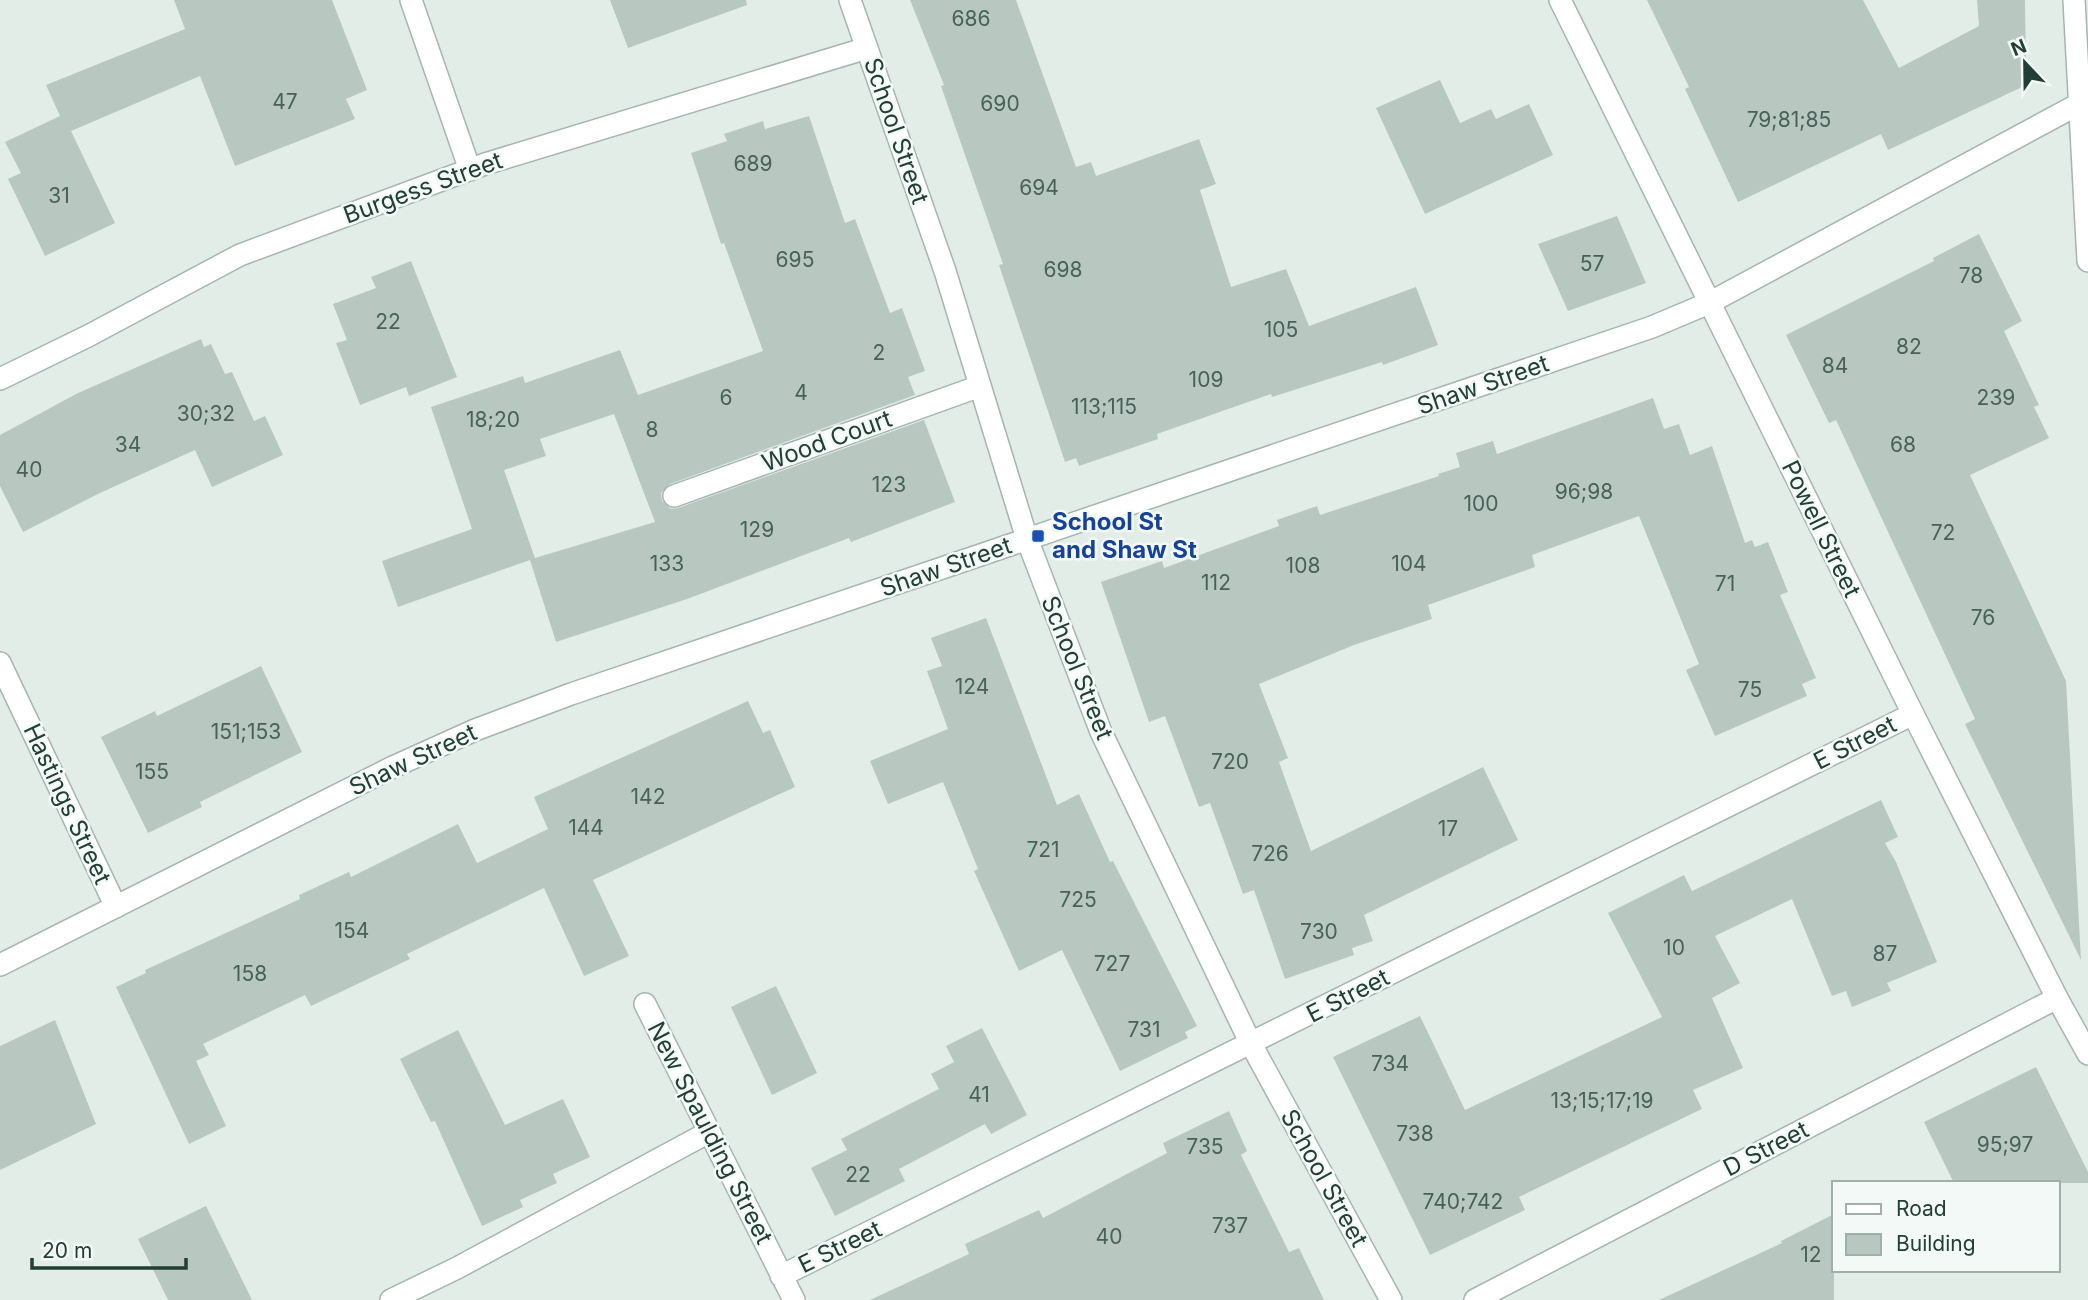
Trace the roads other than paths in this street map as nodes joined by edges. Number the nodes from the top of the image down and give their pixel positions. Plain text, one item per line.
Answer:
1 (411, 0) edge
2 (850, 0) edge
3 (1560, 0) edge
4 (2074, 0) edge
5 (867, 48) junction
6 (2084, 100) edge
7 (470, 170) junction
8 (2088, 261) edge
9 (1709, 303) junction
10 (0, 379) edge
11 (980, 386) junction
12 (674, 496) dead end
13 (1027, 539) junction
14 (0, 663) edge
15 (1913, 714) junction
16 (116, 907) junction
17 (0, 965) edge
18 (2057, 998) junction
19 (645, 1004) dead end
20 (1251, 1044) junction
21 (2088, 1054) edge
22 (709, 1132) junction
23 (781, 1276) junction
24 (391, 1300) edge
25 (794, 1300) edge
26 (1391, 1300) edge
27 (1475, 1300) edge

1 - 7 street
2 - 5 street, School Street
3 - 9 street, Powell Street
4 - 6 street
5 - 7 street, Burgess Street
5 - 11 street, School Street
6 - 8 street
6 - 9 street, Shaw Street
7 - 10 street, Burgess Street
9 - 13 street, Shaw Street
9 - 15 street, Powell Street
11 - 12 street, Wood Court
11 - 13 street, School Street
13 - 16 street, Shaw Street
13 - 20 street, School Street
14 - 16 street, Hastings Street
15 - 18 street, Powell Street
15 - 20 street, E Street
16 - 17 street, Shaw Street
18 - 21 street, Powell Street
18 - 27 street, D Street
19 - 22 street, New Spaulding Street
20 - 23 street, E Street
20 - 26 street, School Street
22 - 23 street, New Spaulding Street
22 - 24 street
23 - 25 street, New Spaulding Street

